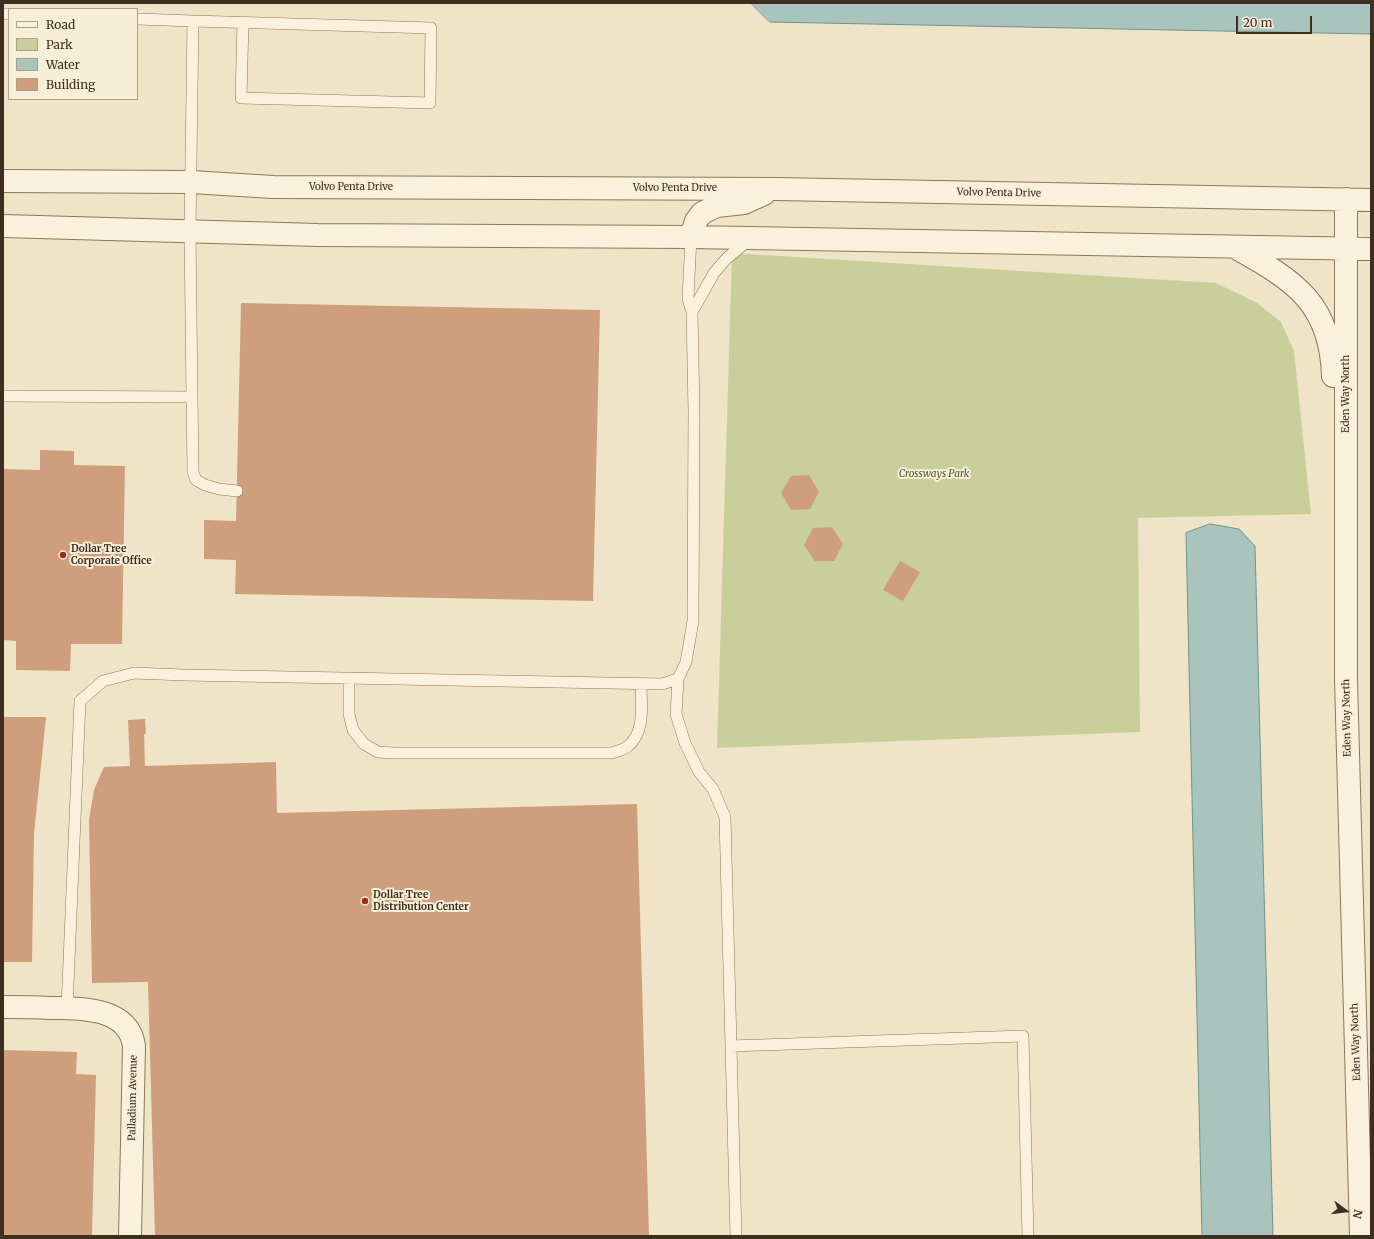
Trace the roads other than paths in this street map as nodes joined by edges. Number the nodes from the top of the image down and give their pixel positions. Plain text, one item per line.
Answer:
1 (138, 19) edge
2 (193, 21) junction
3 (243, 23) junction
4 (3, 181) edge
5 (191, 182) junction
6 (776, 188) junction
7 (1346, 199) junction
8 (1371, 200) edge
9 (3, 226) edge
10 (190, 231) junction
11 (691, 237) junction
12 (752, 238) junction
13 (1235, 247) junction
14 (1346, 249) junction
15 (1371, 249) edge
16 (692, 312) junction
17 (3, 396) edge
18 (192, 397) junction
19 (237, 491) dead end
20 (348, 678) junction
21 (678, 679) junction
22 (1346, 679) junction
23 (641, 684) junction
24 (3, 1007) edge
25 (67, 1008) junction
26 (731, 1046) junction
27 (130, 1236) edge
28 (736, 1236) edge
29 (1028, 1236) edge
30 (1361, 1236) edge

1 - 2 lane
2 - 3 lane
2 - 5 lane
3 - 3 lane
4 - 5 street, Volvo Penta Drive
5 - 6 street, Volvo Penta Drive
5 - 10 lane
6 - 7 street, Volvo Penta Drive
6 - 11 street
7 - 8 street, Volvo Penta Drive
7 - 14 street, Eden Way North
9 - 10 street
10 - 11 street
10 - 18 lane
11 - 12 street
11 - 16 lane
12 - 13 street
12 - 16 lane
13 - 14 street
13 - 22 street
14 - 15 street
14 - 22 street, Eden Way North
16 - 21 lane
17 - 18 lane
18 - 19 lane
20 - 23 lane
20 - 23 lane
20 - 25 lane
21 - 23 lane
21 - 26 lane
22 - 30 street, Eden Way North
24 - 25 street, Palladium Avenue
25 - 27 street, Palladium Avenue
26 - 28 lane
26 - 29 lane

